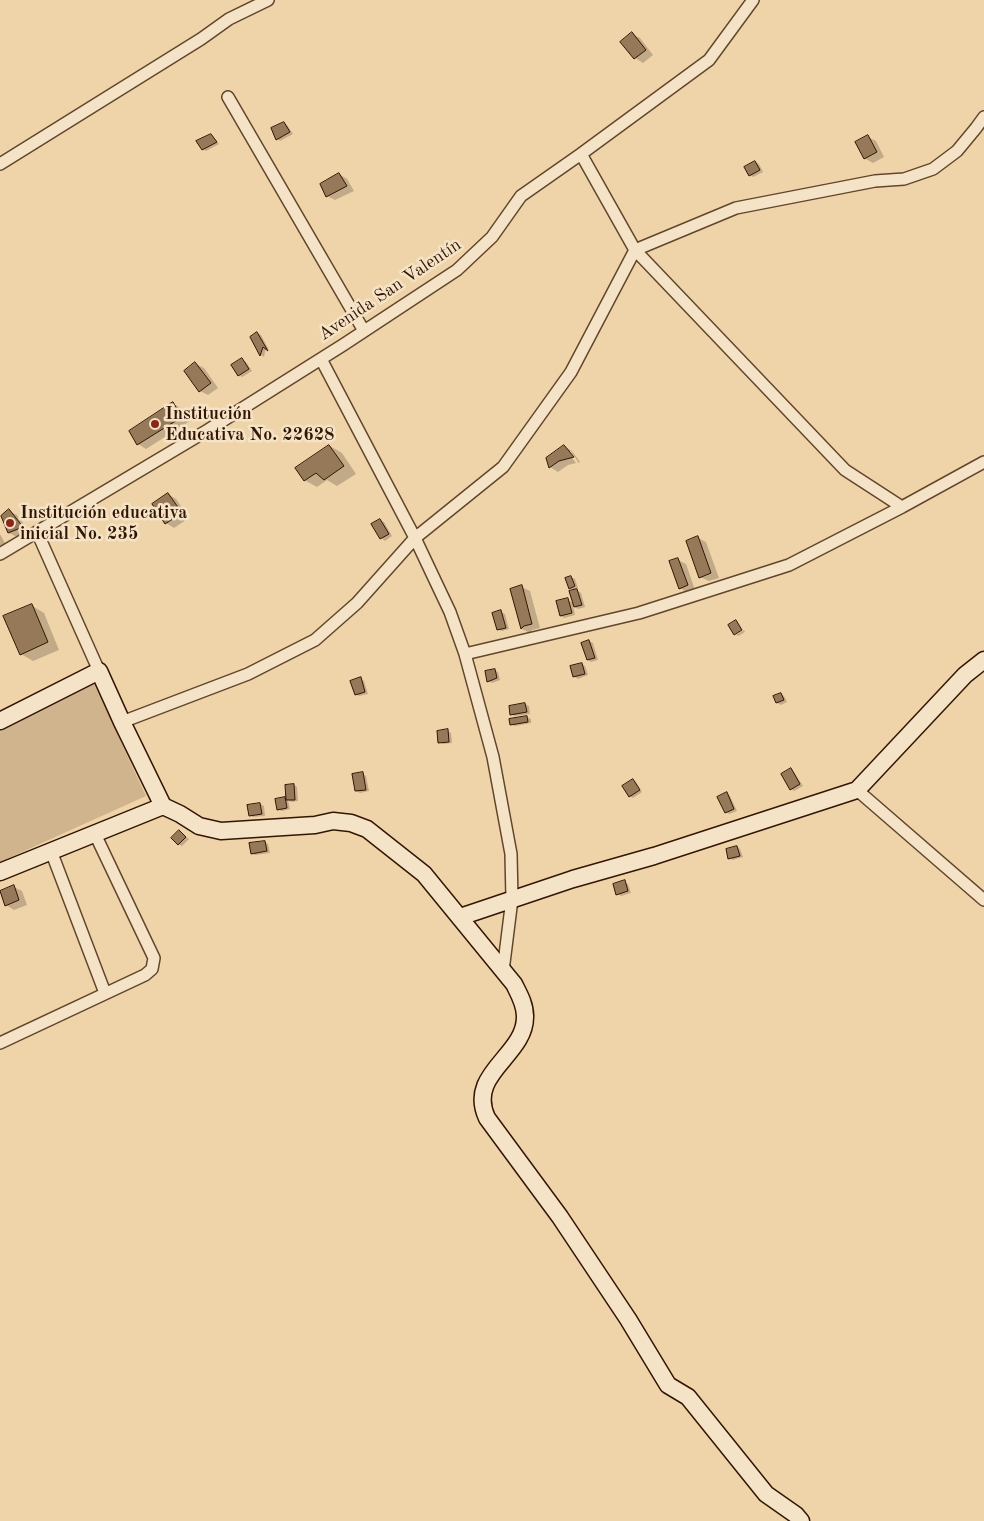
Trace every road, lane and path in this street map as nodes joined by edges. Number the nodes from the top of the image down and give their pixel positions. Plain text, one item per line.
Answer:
1 (268, 0) edge
2 (753, 0) edge
3 (228, 97) dead end
4 (984, 117) edge
5 (581, 154) junction
6 (0, 164) edge
7 (635, 250) junction
8 (364, 331) junction
9 (321, 359) junction
10 (984, 462) edge
11 (902, 507) junction
12 (37, 532) junction
13 (415, 538) junction
14 (0, 554) edge
15 (465, 654) junction
16 (984, 660) edge
17 (99, 671) junction
18 (0, 721) edge
19 (122, 722) junction
20 (857, 790) junction
21 (163, 806) junction
22 (94, 834) junction
23 (52, 851) junction
24 (0, 872) edge
25 (512, 899) junction
26 (984, 900) edge
27 (460, 917) junction
28 (503, 971) junction
29 (105, 993) junction
30 (0, 1043) edge
31 (801, 1521) edge

1 - 6 street
2 - 5 street, Avenida San Valentín
3 - 8 street
4 - 7 street
5 - 7 street
5 - 8 street, Avenida San Valentín
7 - 11 street
7 - 13 street
8 - 9 street, Avenida San Valentín
9 - 12 street, Avenida San Valentín
9 - 13 street
10 - 11 street
11 - 15 street
12 - 14 street, Avenida San Valentín
12 - 17 street
13 - 15 street
13 - 19 street
15 - 25 street
16 - 20 street
17 - 18 street
17 - 19 street
19 - 21 street
20 - 25 street
20 - 26 street
21 - 22 street
21 - 27 street
22 - 23 street
22 - 29 street
23 - 24 street
23 - 29 street
25 - 27 street
25 - 28 street
27 - 28 street
28 - 31 street
29 - 30 street

